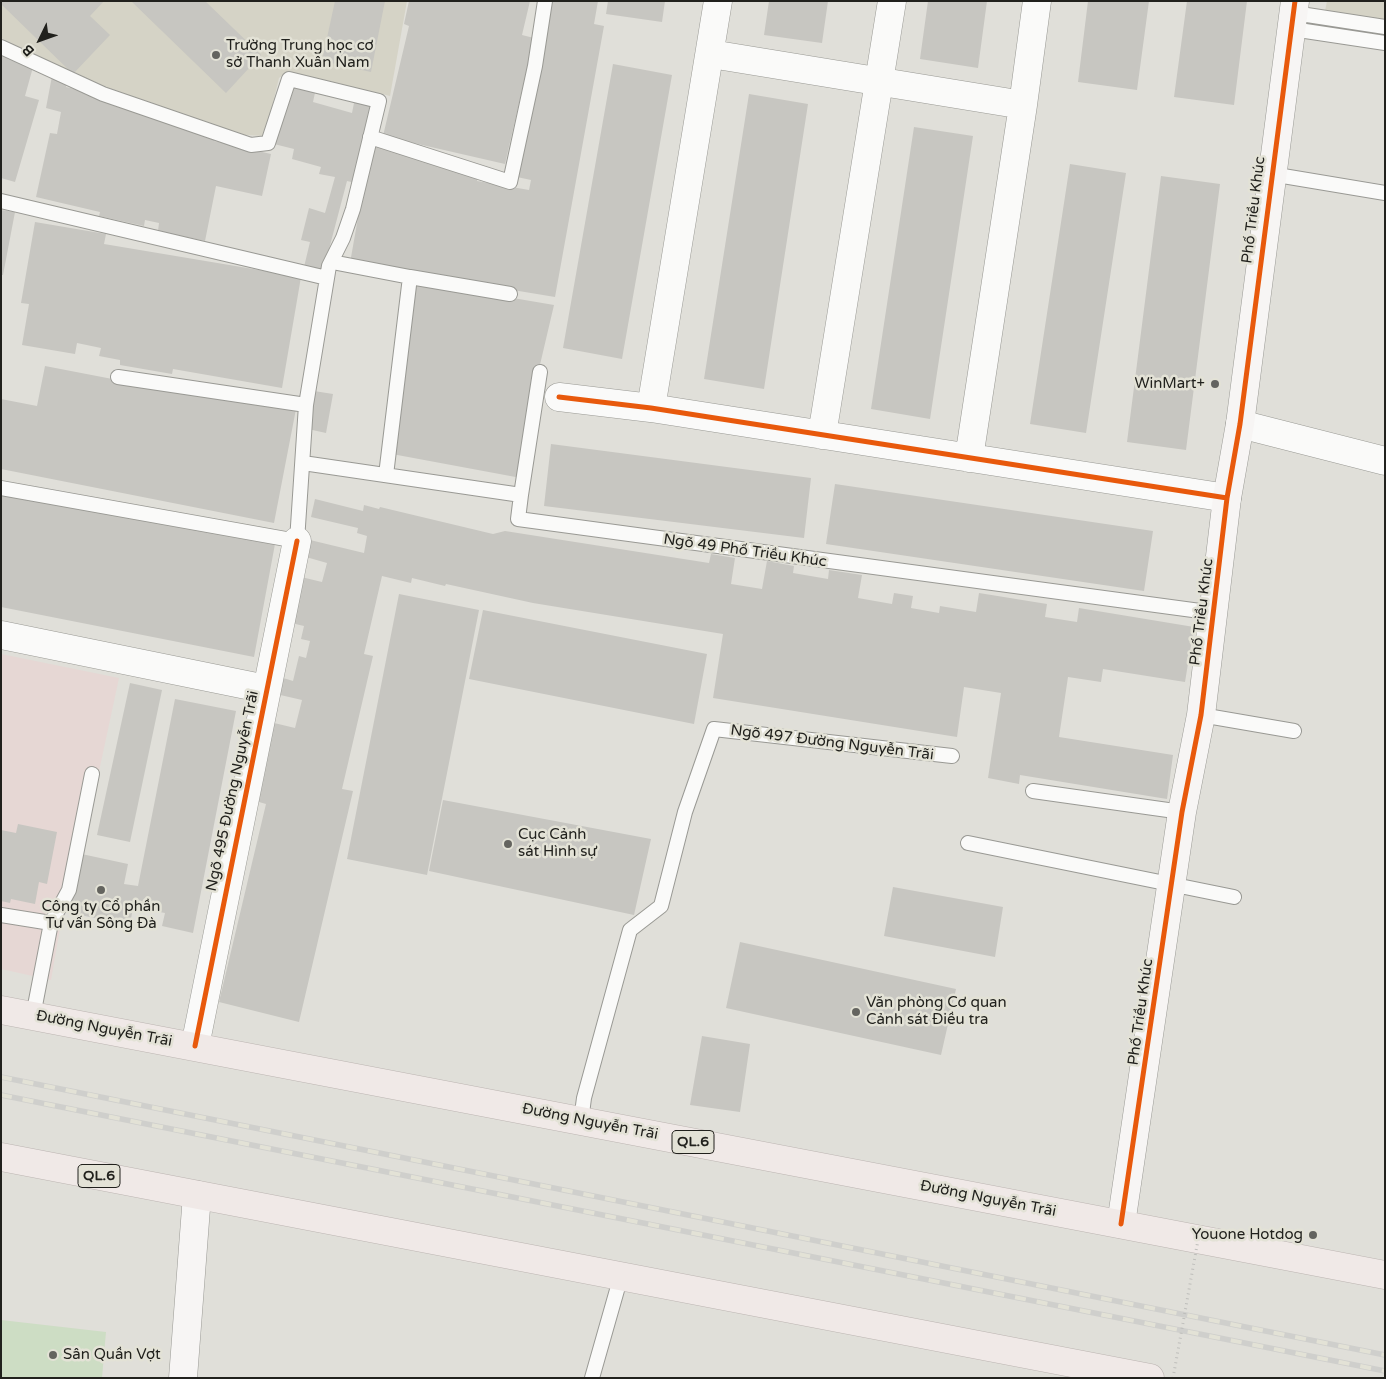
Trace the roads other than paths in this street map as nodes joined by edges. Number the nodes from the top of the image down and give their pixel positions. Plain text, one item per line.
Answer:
1 (545, 1) edge
2 (718, 1) edge
3 (892, 1) edge
4 (1037, 1) edge
5 (1294, 14) edge
6 (1385, 26) edge
7 (1385, 44) edge
8 (1, 47) edge
9 (711, 54) junction
10 (880, 80) junction
11 (1024, 105) junction
12 (370, 137) junction
13 (1272, 174) junction
14 (1385, 193) edge
15 (1, 201) edge
16 (332, 262) junction
17 (410, 277) junction
18 (327, 278) junction
19 (510, 294) dead end
20 (540, 372) dead end
21 (118, 376) dead end
22 (559, 397) dead end
23 (306, 405) junction
24 (651, 408) junction
25 (1240, 424) junction
26 (822, 435) junction
27 (968, 458) junction
28 (1385, 461) edge
29 (303, 463) junction
30 (386, 475) junction
31 (1, 488) edge
32 (521, 495) junction
33 (1227, 498) junction
34 (297, 541) junction
35 (1215, 613) junction
36 (1, 635) edge
37 (266, 689) junction
38 (1201, 715) junction
39 (1294, 731) dead end
40 (952, 756) dead end
41 (92, 774) dead end
42 (1033, 791) dead end
43 (1182, 812) junction
44 (968, 843) dead end
45 (1172, 885) junction
46 (1234, 897) dead end
47 (1, 915) edge
48 (51, 923) junction
49 (1, 1010) edge
50 (33, 1016) junction
51 (195, 1046) junction
52 (581, 1121) junction
53 (1, 1157) edge
54 (197, 1195) junction
55 (1121, 1224) junction
56 (1385, 1275) edge
57 (621, 1276) junction
58 (183, 1378) edge
59 (592, 1378) edge
60 (1150, 1378) edge

1 - 12 lane
2 - 9 street
3 - 10 street
4 - 11 street
5 - 6 lane
5 - 7 lane
5 - 13 street, Phố Triều Khúc
8 - 12 lane, Ngõ 495 Đường Nguyễn Trãi
9 - 10 street
9 - 24 street
10 - 11 street
10 - 26 street
11 - 27 street
12 - 16 lane, Ngõ 495 Đường Nguyễn Trãi
13 - 14 lane
13 - 25 street, Phố Triều Khúc
15 - 18 lane
16 - 17 lane
16 - 18 lane, Ngõ 495 Đường Nguyễn Trãi
17 - 19 lane
17 - 30 lane
18 - 23 lane, Ngõ 495 Đường Nguyễn Trãi
20 - 32 lane
21 - 23 lane
22 - 24 street
23 - 29 lane, Ngõ 495 Đường Nguyễn Trãi
24 - 26 street
25 - 28 street
25 - 33 street, Phố Triều Khúc
26 - 27 street
27 - 33 street
29 - 30 lane
29 - 34 lane, Ngõ 495 Đường Nguyễn Trãi
30 - 32 lane
31 - 34 lane
32 - 35 lane, Ngõ 49 Phố Triều Khúc
33 - 35 street, Phố Triều Khúc
34 - 37 street, Ngõ 495 Đường Nguyễn Trãi
35 - 38 street, Phố Triều Khúc
36 - 37 street
37 - 51 street, Ngõ 495 Đường Nguyễn Trãi
38 - 39 lane
38 - 43 street, Phố Triều Khúc
40 - 52 lane, Ngõ 497 Đường Nguyễn Trãi
41 - 48 lane
42 - 43 lane
43 - 45 street, Phố Triều Khúc
44 - 45 lane
45 - 46 lane
45 - 55 street, Phố Triều Khúc
47 - 48 lane
48 - 50 lane
49 - 50 highway, Đường Nguyễn Trãi / QL.6
50 - 51 highway, Đường Nguyễn Trãi / QL.6
51 - 52 highway, Đường Nguyễn Trãi / QL.6
52 - 55 highway, Đường Nguyễn Trãi / QL.6
53 - 54 highway, QL.6
54 - 57 highway, QL.6
54 - 58 street
55 - 56 highway, Đường Nguyễn Trãi / QL.6
57 - 59 lane
57 - 60 highway, QL.6

